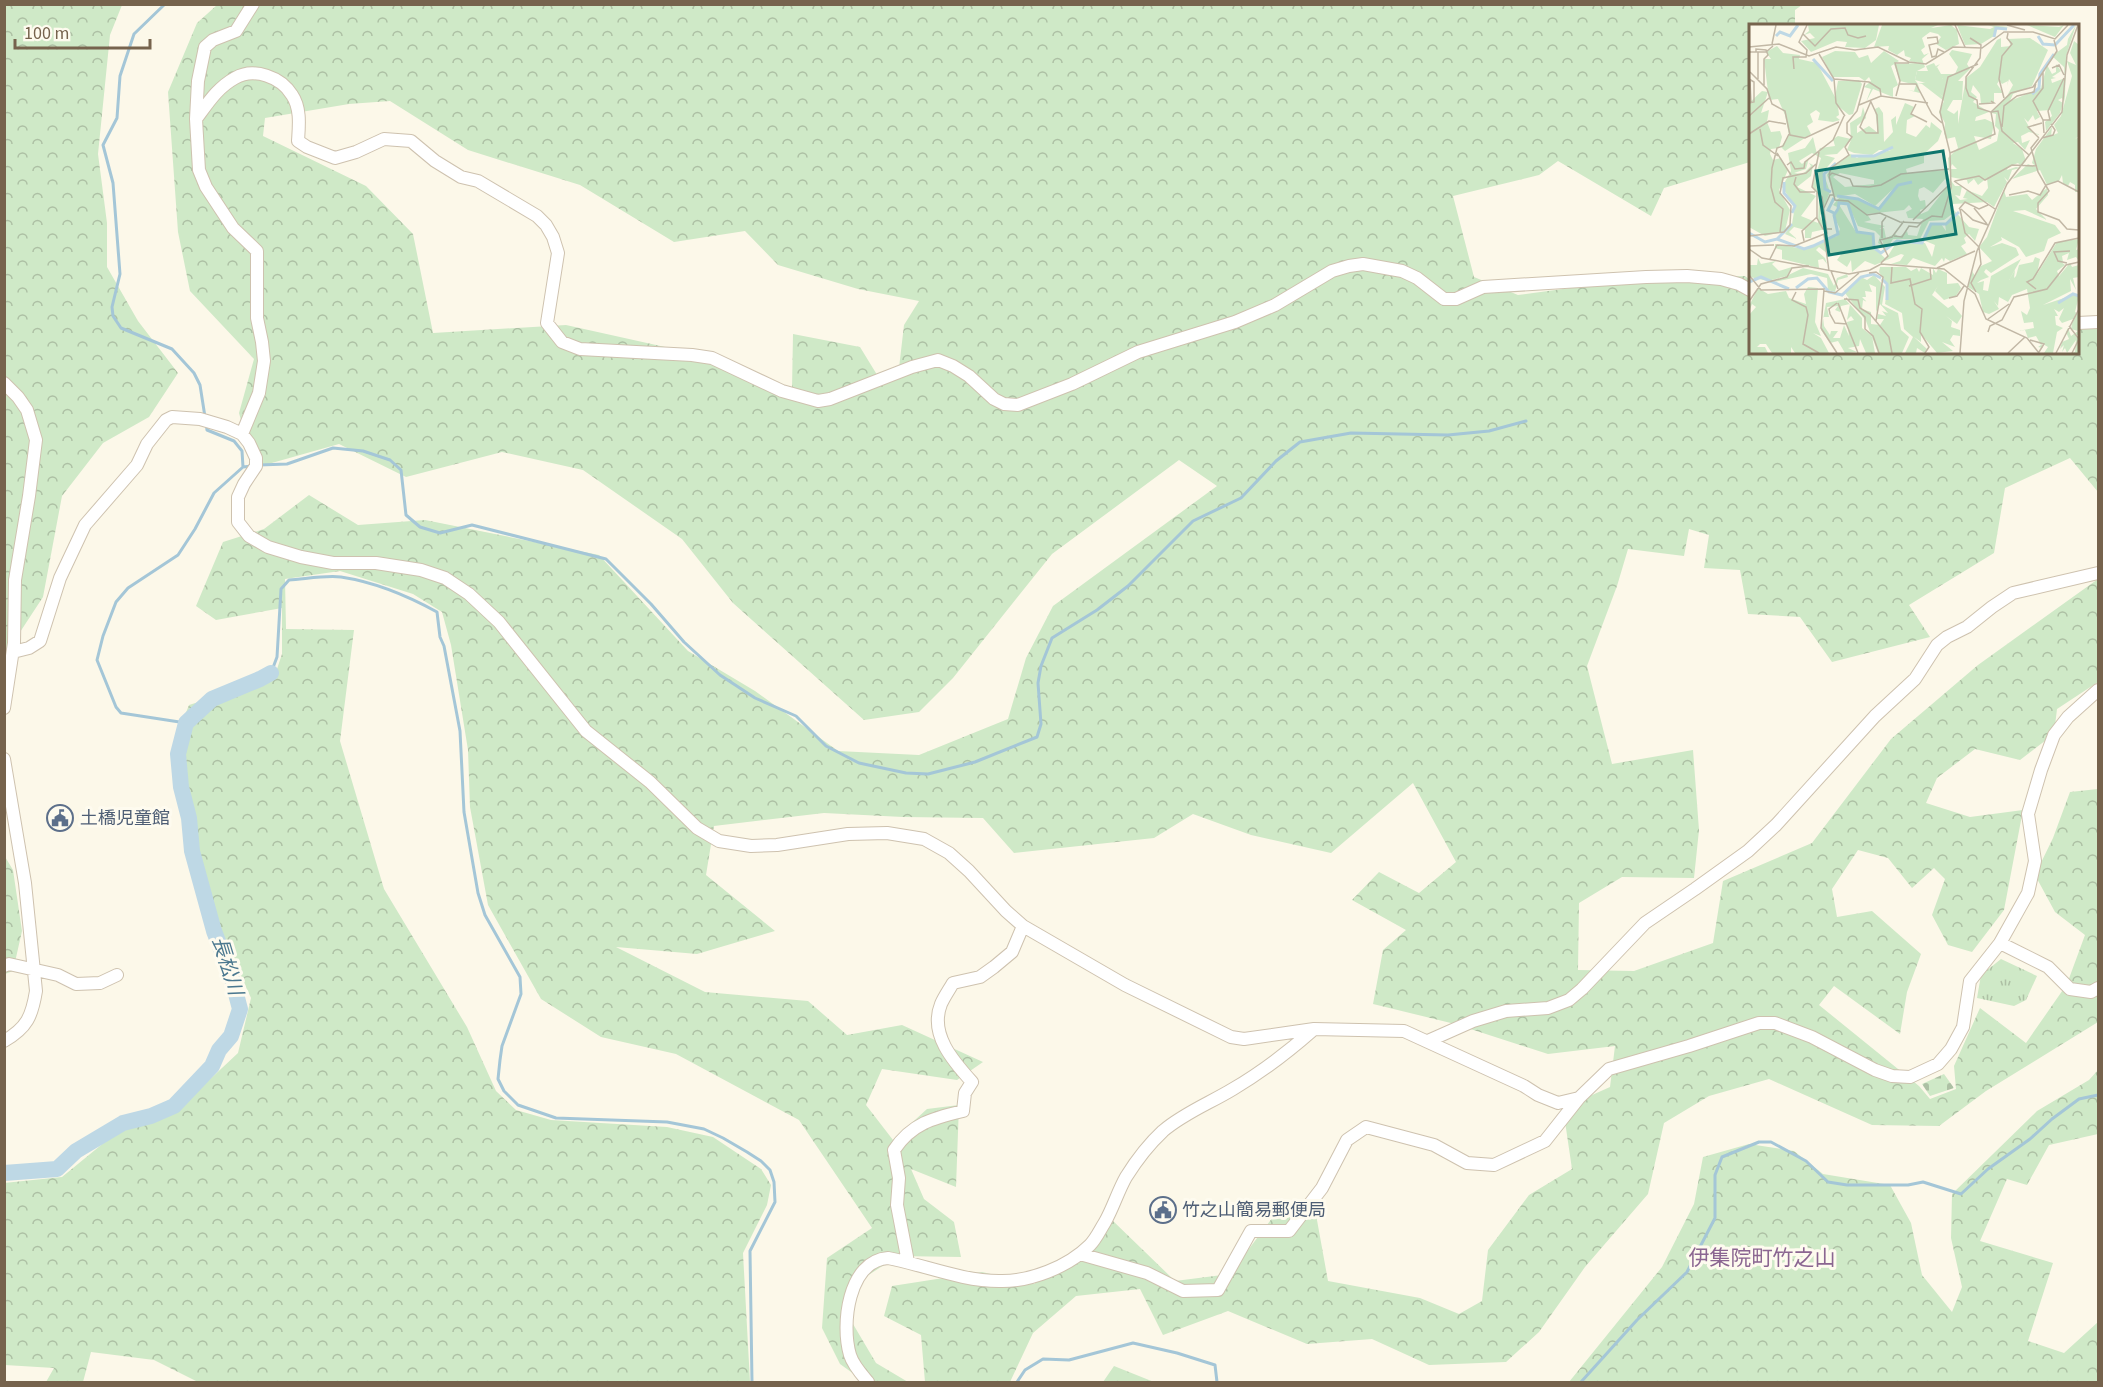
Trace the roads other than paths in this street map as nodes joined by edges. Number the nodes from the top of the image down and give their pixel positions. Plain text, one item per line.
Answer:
1 (253, 4) edge
2 (196, 119) junction
3 (1749, 289) edge
4 (2098, 322) edge
5 (2079, 323) edge
6 (4, 383) edge
7 (242, 434) junction
8 (2098, 573) edge
9 (13, 652) junction
10 (2098, 690) edge
11 (4, 708) edge
12 (4, 759) edge
13 (1023, 926) junction
14 (2000, 943) junction
15 (4, 966) edge
16 (35, 970) junction
17 (117, 975) dead end
18 (2098, 988) edge
19 (1314, 1029) junction
20 (4, 1041) edge
21 (1428, 1041) junction
22 (1579, 1098) junction
23 (1080, 1254) junction
24 (908, 1262) junction
25 (868, 1383) edge

1 - 2 street
2 - 3 street
2 - 7 street
4 - 5 street
6 - 9 street
7 - 9 street
7 - 13 street
8 - 21 street
9 - 11 street
10 - 14 street
12 - 16 street
13 - 19 street
13 - 24 street
14 - 18 street
14 - 22 street
15 - 16 street
16 - 17 street
16 - 20 street
19 - 21 street
19 - 23 street
21 - 22 street
22 - 23 street
23 - 24 street
24 - 25 street

